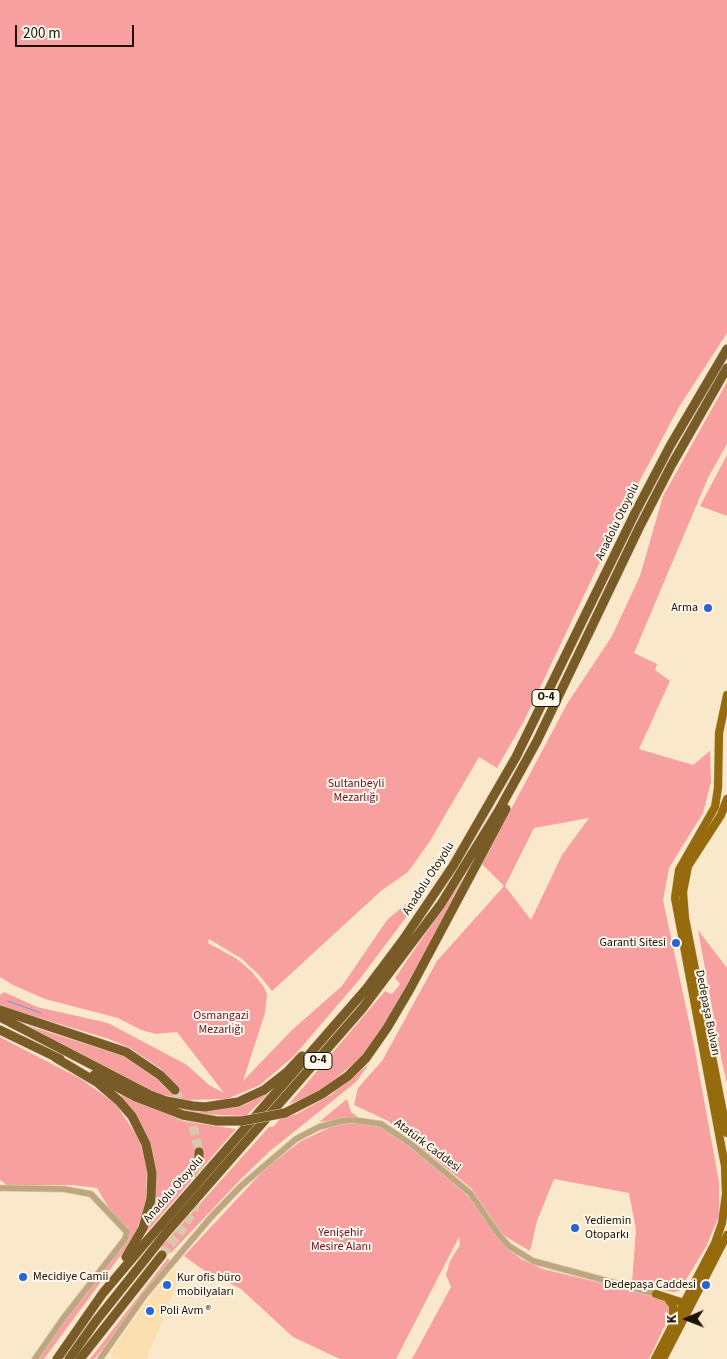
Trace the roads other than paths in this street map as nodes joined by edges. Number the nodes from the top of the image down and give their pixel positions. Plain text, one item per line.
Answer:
1 (727, 349) edge
2 (727, 368) edge
3 (727, 695) edge
4 (722, 716) junction
5 (727, 724) edge
6 (727, 734) edge
7 (718, 738) junction
8 (536, 741) junction
9 (727, 799) edge
10 (0, 1010) edge
11 (0, 1017) edge
12 (335, 1026) junction
13 (0, 1030) edge
14 (56, 1058) junction
15 (175, 1090) tunnel mouth
16 (727, 1133) edge
17 (0, 1188) edge
18 (727, 1235) edge
19 (162, 1255) tunnel mouth
20 (690, 1290) junction
21 (103, 1294) junction
22 (656, 1294) joint
23 (669, 1298) junction
24 (682, 1303) junction
25 (691, 1308) junction
26 (673, 1323) junction
27 (35, 1359) edge
28 (57, 1359) edge
29 (69, 1359) edge
30 (80, 1359) edge
31 (100, 1359) edge
32 (655, 1359) edge
33 (663, 1359) edge

1 - 12 highway, Anadolu Otoyolu / O-4
2 - 8 highway, Anadolu Otoyolu / O-4
3 - 4 main road, Dedepaşa Bulvarı
4 - 5 main road
4 - 7 main road, Dedepaşa Bulvarı
6 - 7 main road
7 - 20 main road, Dedepaşa Bulvarı
8 - 14 highway, bridge
8 - 29 highway, Anadolu Otoyolu / O-4
9 - 16 main road, Dedepaşa Bulvarı
10 - 15 highway
11 - 12 highway
12 - 21 highway, Anadolu Otoyolu / O-4
13 - 14 highway
14 - 21 highway
17 - 27 street
18 - 25 main road
19 - 30 highway
20 - 23 main road
20 - 24 main road, Dedepaşa Bulvarı
21 - 28 highway, Anadolu Otoyolu / O-4
22 - 23 main road
22 - 31 street, Atatürk Caddesi
23 - 24 main road
23 - 26 main road
24 - 25 main road
24 - 26 main road, Dedepaşa Bulvarı
25 - 33 main road
26 - 32 main road, Dedepaşa Bulvarı

